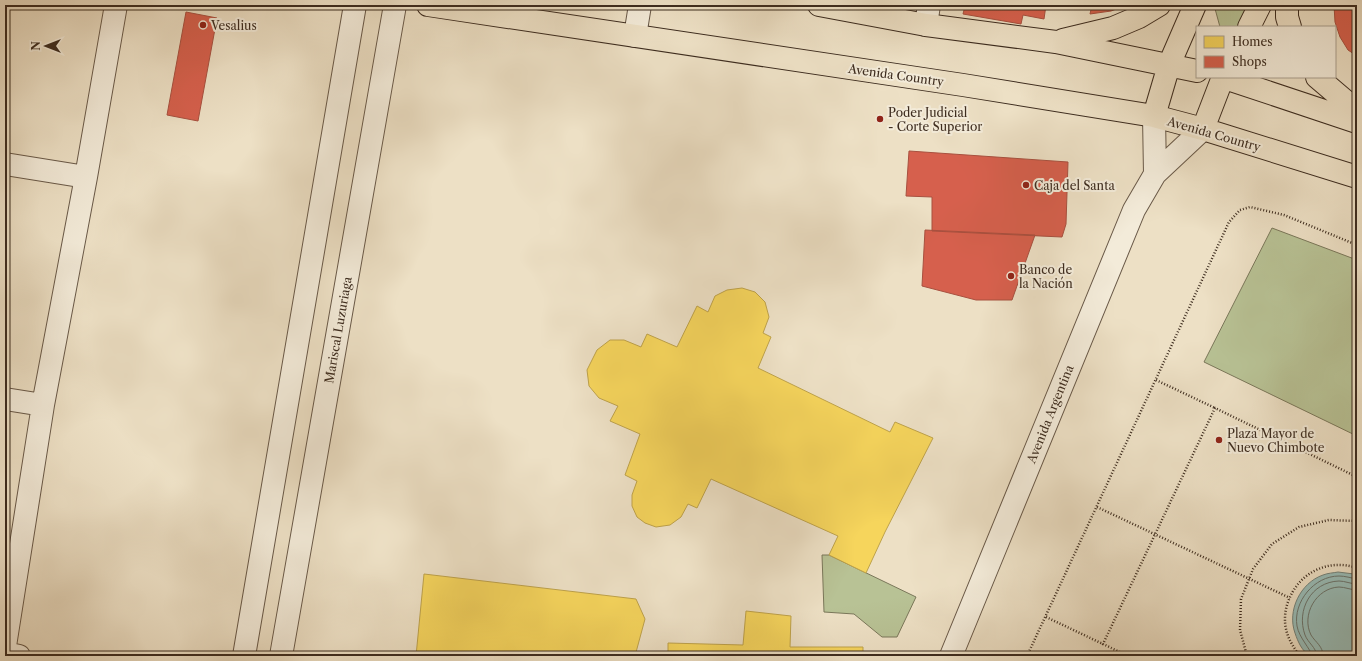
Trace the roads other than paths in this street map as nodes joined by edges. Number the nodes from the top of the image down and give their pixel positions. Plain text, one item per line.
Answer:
1 (116, 5) edge
2 (355, 5) edge
3 (395, 5) edge
4 (428, 5) edge
5 (640, 5) edge
6 (819, 5) edge
7 (1159, 5) edge
8 (1196, 5) edge
9 (1260, 5) edge
10 (1287, 5) edge
11 (927, 15) edge
12 (1250, 26) edge
13 (1290, 26) edge
14 (635, 36) junction
15 (1056, 42) junction
16 (1169, 65) junction
17 (1196, 71) edge
18 (1222, 78) edge
19 (1225, 78) edge
20 (1318, 78) edge
21 (1357, 111) edge
22 (1154, 116) junction
23 (1357, 122) edge
24 (1203, 129) junction
25 (5, 164) edge
26 (1155, 174) junction
27 (86, 177) junction
28 (1357, 177) edge
29 (5, 399) edge
30 (42, 405) junction
31 (5, 646) edge
32 (5, 653) edge
33 (19, 656) edge
34 (244, 656) edge
35 (281, 656) edge
36 (951, 656) edge

1 - 27 street
2 - 34 street
3 - 35 street, Mariscal Luzuriaga
4 - 14 main road, Avenida Country
5 - 14 street
6 - 11 main road
7 - 15 main road
8 - 16 main road
9 - 12 main road
10 - 13 main road
11 - 15 main road
14 - 22 main road, Avenida Country
15 - 16 main road
16 - 17 main road
16 - 22 main road
18 - 24 main road, Avenida Argentina
19 - 23 main road
20 - 21 main road
22 - 24 main road, Avenida Country
22 - 26 street
24 - 26 street, Avenida Argentina
24 - 28 main road, Avenida Country
25 - 27 street
26 - 36 street, Avenida Argentina
27 - 30 street
29 - 30 street
30 - 31 street
32 - 33 street

